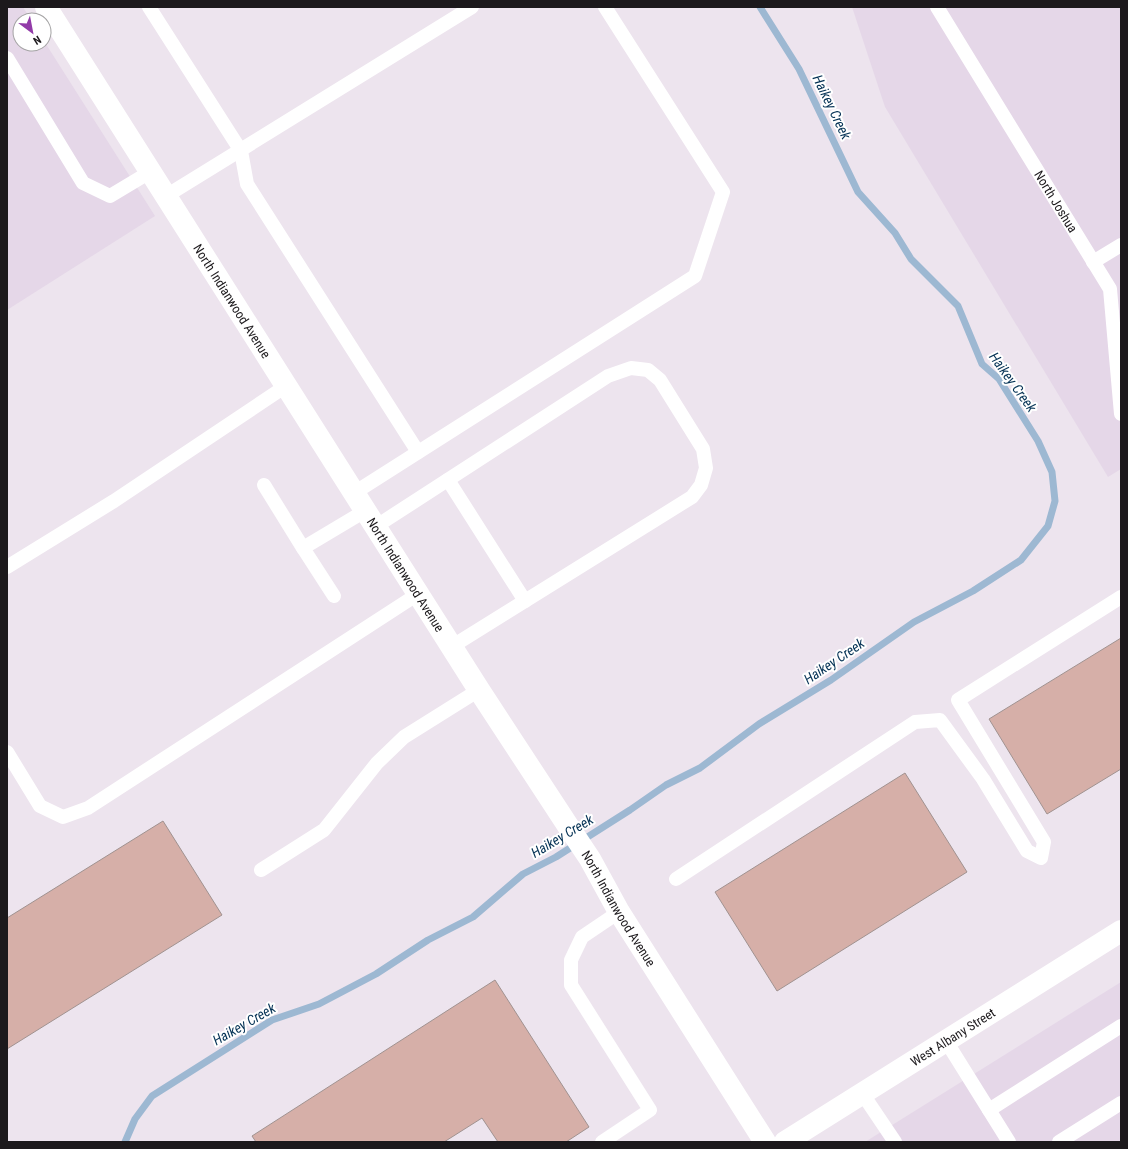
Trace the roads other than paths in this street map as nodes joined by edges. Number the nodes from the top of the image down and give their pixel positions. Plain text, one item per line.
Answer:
1 (46, 7) edge
2 (150, 7) edge
3 (472, 7) edge
4 (605, 7) edge
5 (937, 7) edge
6 (7, 58) edge
7 (241, 150) junction
8 (150, 172) junction
9 (166, 196) junction
10 (1121, 245) edge
11 (1093, 262) junction
12 (286, 386) junction
13 (1121, 414) edge
14 (418, 452) junction
15 (448, 480) junction
16 (264, 485) dead end
17 (365, 510) junction
18 (303, 548) junction
19 (7, 567) edge
20 (418, 594) junction
21 (334, 596) dead end
22 (1121, 597) edge
23 (525, 601) junction
24 (451, 647) junction
25 (479, 690) junction
26 (7, 752) edge
27 (260, 870) dead end
28 (676, 879) dead end
29 (619, 912) junction
30 (1121, 931) edge
31 (1121, 1026) edge
32 (946, 1041) junction
33 (862, 1093) junction
34 (1121, 1103) edge
35 (989, 1110) junction
36 (602, 1142) edge
37 (765, 1142) edge
38 (785, 1142) edge
39 (896, 1142) edge
40 (1009, 1142) edge
41 (1059, 1142) edge

1 - 8 street, North Indianwood Avenue
2 - 7 lane
3 - 7 lane
4 - 14 lane
5 - 11 lane, North Joshua
6 - 8 lane
7 - 9 lane
7 - 14 lane
8 - 9 street, North Indianwood Avenue
9 - 12 street, North Indianwood Avenue
10 - 11 lane
11 - 13 lane, North Joshua
12 - 17 street, North Indianwood Avenue
12 - 19 lane
14 - 17 lane
15 - 17 lane
15 - 23 lane
15 - 23 lane
16 - 18 lane
17 - 18 lane
17 - 20 street, North Indianwood Avenue
18 - 21 lane
20 - 24 street, North Indianwood Avenue
20 - 26 lane
22 - 28 lane
23 - 24 lane
24 - 25 street, North Indianwood Avenue
25 - 27 lane
25 - 29 street, North Indianwood Avenue
29 - 36 lane
29 - 37 street, North Indianwood Avenue
30 - 32 street, West Albany Street
31 - 35 lane
32 - 33 street, West Albany Street
32 - 35 lane
33 - 38 street, West Albany Street
33 - 39 lane
34 - 41 lane
35 - 40 lane

